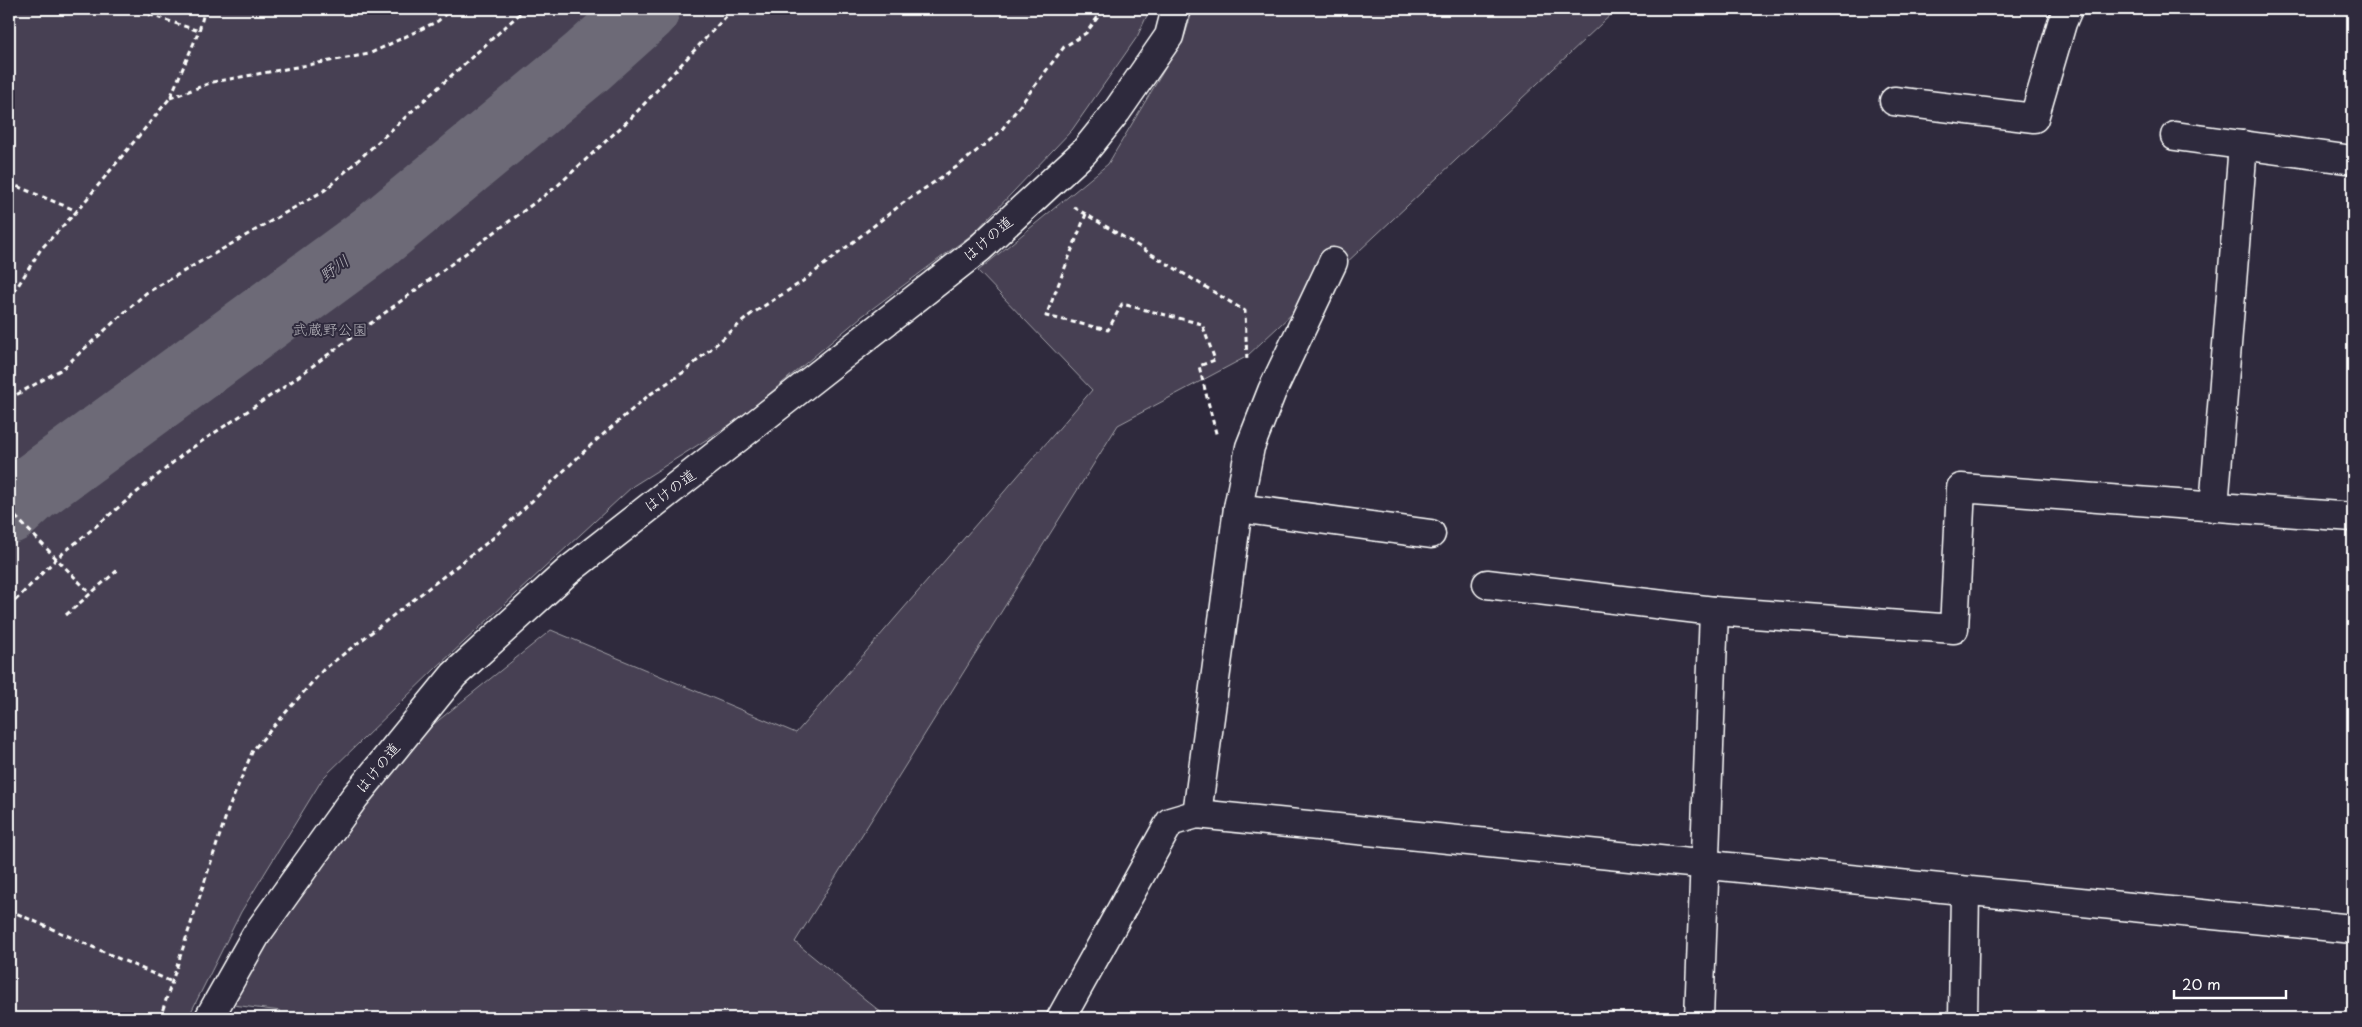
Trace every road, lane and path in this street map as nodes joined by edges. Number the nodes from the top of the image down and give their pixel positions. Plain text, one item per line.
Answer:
1 (132, 9) edge
2 (205, 9) edge
3 (451, 9) edge
4 (525, 9) edge
5 (733, 9) edge
6 (1104, 9) edge
7 (1176, 9) edge
8 (2068, 9) edge
9 (199, 31) junction
10 (170, 98) junction
11 (1894, 101) dead end
12 (2175, 136) dead end
13 (2243, 145) junction
14 (2353, 160) edge
15 (9, 184) edge
16 (1043, 190) junction
17 (77, 211) junction
18 (1086, 214) junction
19 (1332, 262) dead end
20 (9, 300) edge
21 (1247, 369) dead end
22 (9, 399) edge
23 (1246, 467) junction
24 (2214, 507) junction
25 (1238, 508) junction
26 (9, 510) edge
27 (2353, 517) edge
28 (1431, 534) dead end
29 (56, 559) junction
30 (120, 568) dead end
31 (1488, 584) dead end
32 (90, 592) junction
33 (9, 607) edge
34 (1714, 611) junction
35 (66, 615) dead end
36 (1197, 814) junction
37 (1704, 864) junction
38 (1965, 892) junction
39 (9, 910) edge
40 (2353, 929) edge
41 (172, 982) junction
42 (158, 1018) edge
43 (209, 1018) edge
44 (1061, 1018) edge
45 (1700, 1018) edge
46 (1963, 1018) edge

1 - 9 path
2 - 9 path
3 - 10 path
4 - 22 path
5 - 29 path
6 - 41 path
7 - 16 street, はけの道
8 - 11 street
9 - 10 path
10 - 17 path
12 - 13 street
13 - 14 street
13 - 24 street
15 - 17 path
16 - 18 path
16 - 43 street, はけの道
17 - 20 path
18 - 21 path
18 - 23 path
19 - 23 street
23 - 25 street
24 - 27 street
24 - 34 street
25 - 28 street
25 - 36 street
26 - 29 path
29 - 32 path
29 - 33 path
30 - 32 path
31 - 34 street
32 - 35 path
34 - 37 street
36 - 37 street
36 - 44 street
37 - 38 street
37 - 45 street
38 - 40 street
38 - 46 street
39 - 41 path
41 - 42 path

